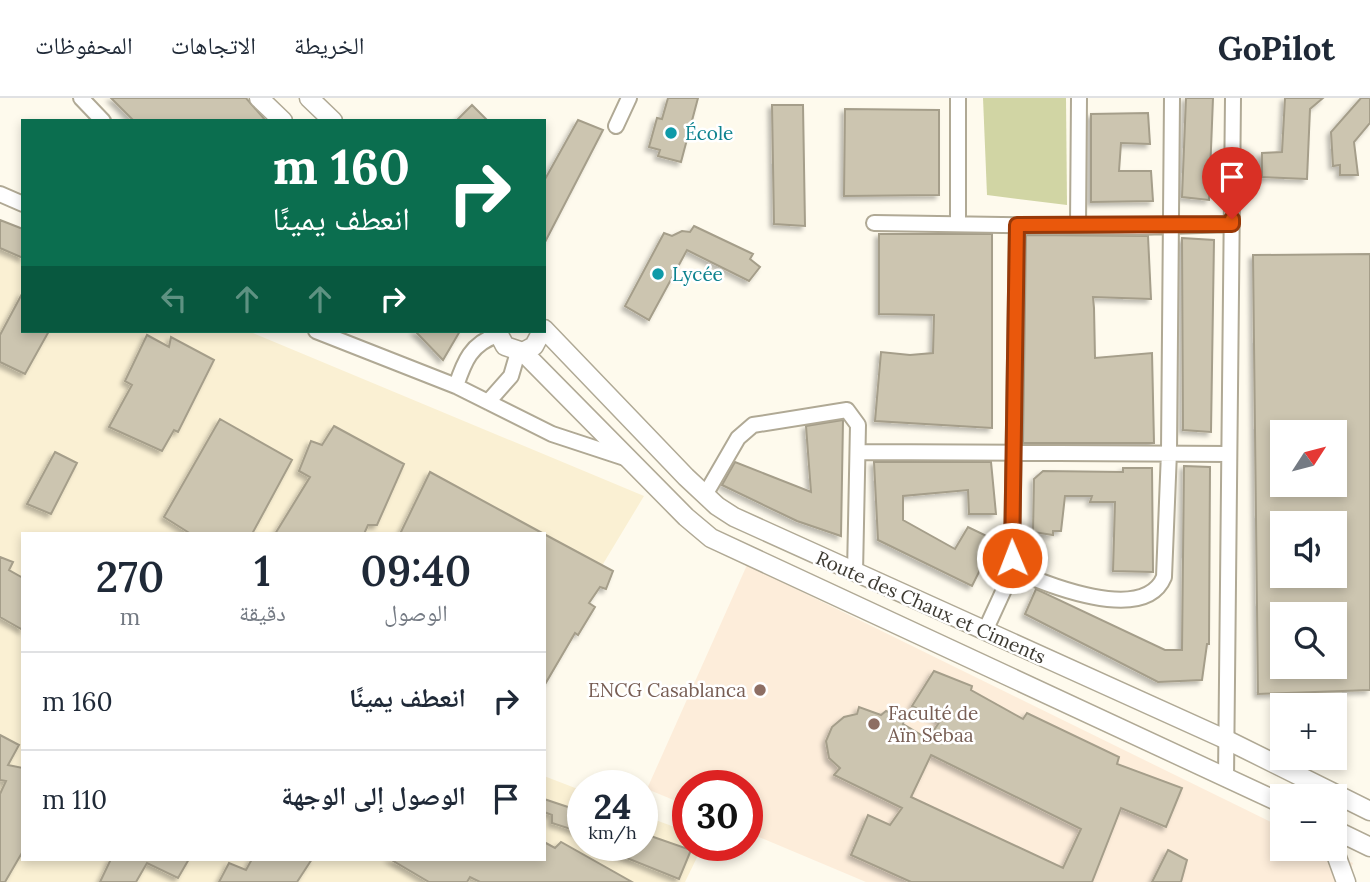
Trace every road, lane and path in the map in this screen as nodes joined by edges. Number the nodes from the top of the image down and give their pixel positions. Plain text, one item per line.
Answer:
1 (81, 98) edge
2 (259, 98) edge
3 (309, 98) edge
4 (629, 98) edge
5 (958, 98) edge
6 (1079, 98) edge
7 (1172, 98) edge
8 (1233, 98) edge
9 (101, 119) edge
10 (281, 119) edge
11 (330, 119) edge
12 (616, 126) dead end
13 (0, 194) edge
14 (21, 203) edge
15 (958, 222) junction
16 (874, 223) dead end
17 (1232, 224) junction
18 (1017, 225) junction
19 (1172, 225) junction
20 (1078, 226) junction
21 (321, 333) edge
22 (498, 333) edge
23 (541, 333) edge
24 (546, 333) edge
25 (520, 352) junction
26 (456, 386) junction
27 (488, 402) junction
28 (858, 452) junction
29 (1169, 452) junction
30 (1011, 453) junction
31 (1229, 454) junction
32 (628, 459) junction
33 (705, 495) junction
34 (1011, 569) junction
35 (855, 573) junction
36 (985, 631) junction
37 (1227, 740) junction
38 (1226, 778) junction
39 (1270, 798) edge
40 (1370, 811) edge
41 (1347, 836) edge
42 (1370, 847) edge
43 (1338, 861) edge
44 (1346, 882) edge

1 - 9 street
2 - 10 street
3 - 11 street
4 - 12 street
5 - 15 street
6 - 20 street
7 - 19 street
8 - 17 street
13 - 14 street
15 - 16 street
15 - 18 street
17 - 19 street
17 - 31 street
18 - 20 street
18 - 30 street
19 - 20 street
19 - 29 street
21 - 26 street
22 - 25 street, Route des Chaux et Ciments
22 - 26 street
23 - 25 street
24 - 33 street, Route des Chaux et Ciments
25 - 27 street
25 - 32 street, Route des Chaux et Ciments
26 - 27 street
27 - 32 street
28 - 30 street
28 - 33 street
28 - 35 street
29 - 30 street
29 - 31 street
29 - 34 street
30 - 34 street
31 - 37 street
32 - 38 street, Route des Chaux et Ciments
33 - 35 street, Route des Chaux et Ciments
34 - 36 street
35 - 36 street, Route des Chaux et Ciments
36 - 37 street, Route des Chaux et Ciments
37 - 38 street
37 - 40 street, Route des Chaux et Ciments
38 - 39 street, Route des Chaux et Ciments
41 - 42 street
43 - 44 street

